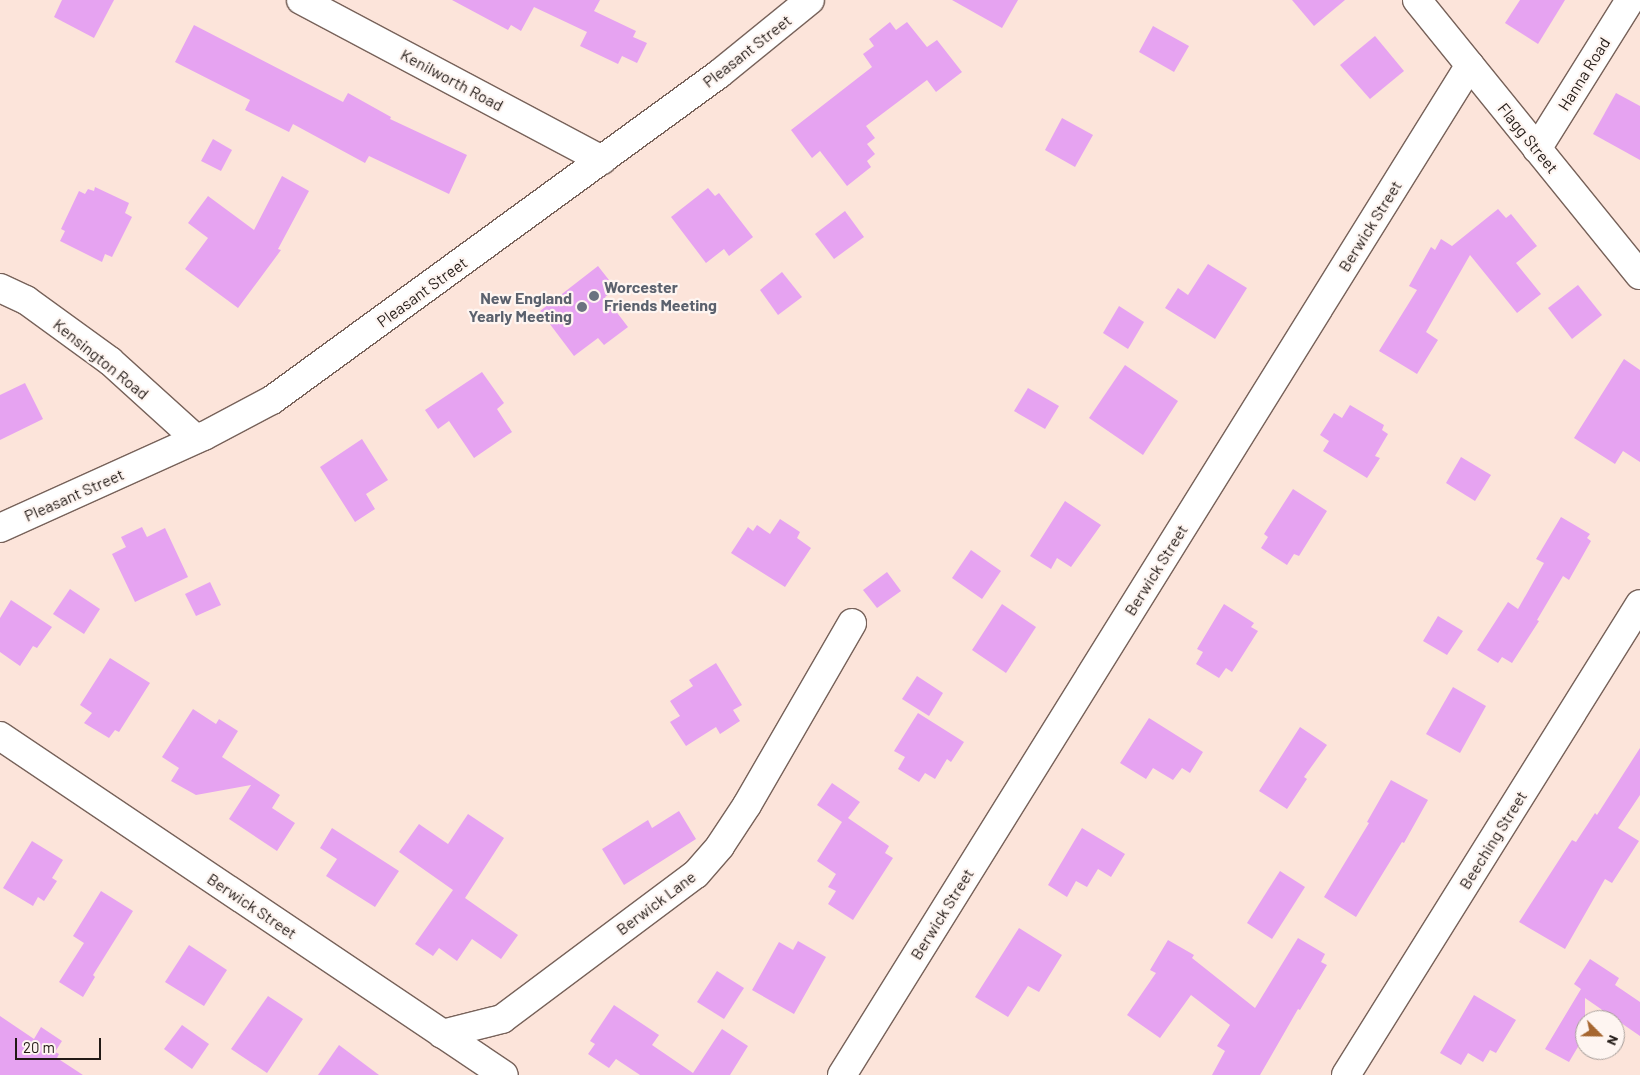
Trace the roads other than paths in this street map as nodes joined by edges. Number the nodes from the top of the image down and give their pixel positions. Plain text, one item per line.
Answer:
1 (301, 0) edge
2 (810, 0) edge
3 (1417, 0) edge
4 (1630, 0) edge
5 (1470, 66) junction
6 (1537, 149) junction
7 (602, 160) junction
8 (1640, 275) edge
9 (0, 288) edge
10 (196, 440) junction
11 (0, 528) edge
12 (1640, 604) edge
13 (852, 623) dead end
14 (0, 736) edge
15 (442, 1034) junction
16 (504, 1075) edge
17 (842, 1075) edge
18 (1346, 1075) edge

1 - 7 street, Kenilworth Road
2 - 7 street, Pleasant Street
3 - 5 street, Flagg Street
4 - 6 street, Hanna Road
5 - 6 street, Flagg Street
5 - 17 street, Berwick Street
6 - 8 street, Flagg Street
7 - 10 street, Pleasant Street
9 - 10 street, Kensington Road
10 - 11 street, Pleasant Street
12 - 18 street, Beeching Street
13 - 15 street, Berwick Lane
14 - 15 street, Berwick Street
15 - 16 street, Berwick Street

